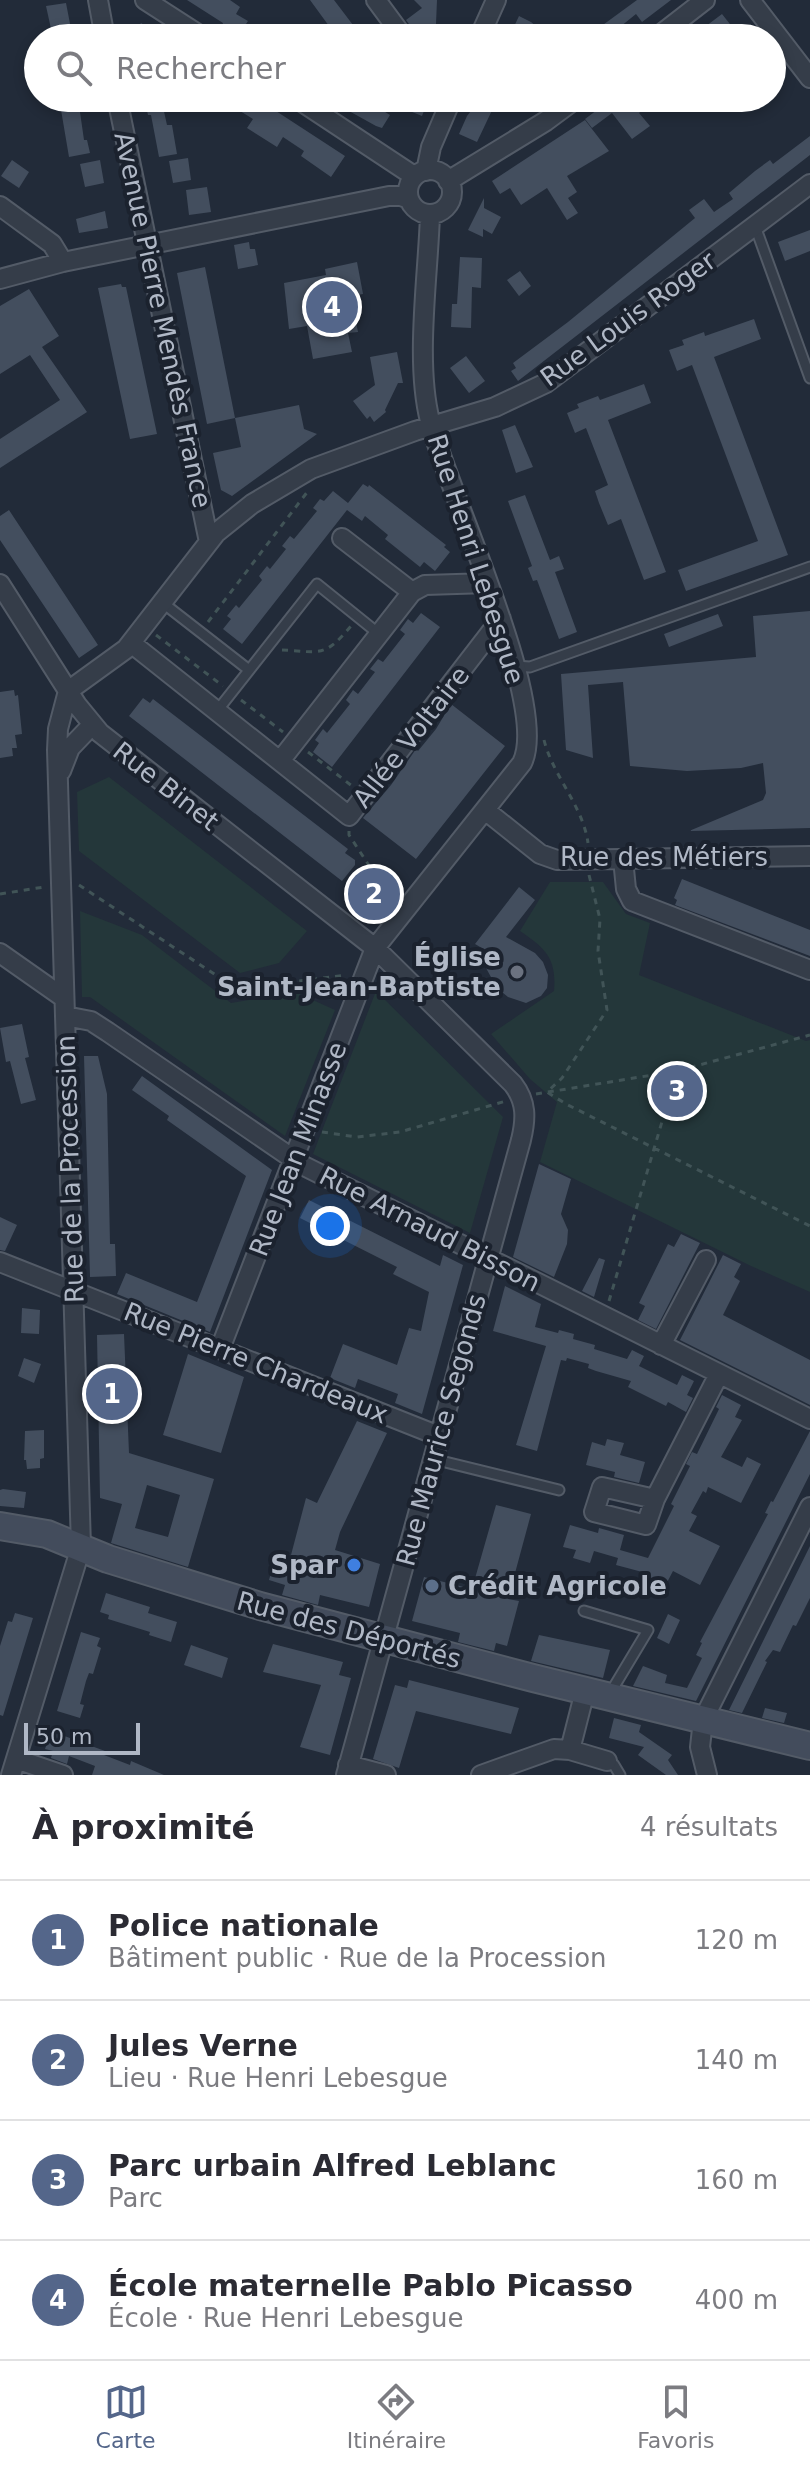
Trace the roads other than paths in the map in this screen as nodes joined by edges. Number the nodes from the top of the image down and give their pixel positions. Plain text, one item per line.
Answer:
1 (98, 0) edge
2 (145, 0) edge
3 (376, 0) edge
4 (496, 0) edge
5 (705, 0) edge
6 (750, 0) edge
7 (102, 24) edge
8 (182, 24) edge
9 (394, 24) edge
10 (485, 24) edge
11 (674, 24) edge
12 (768, 24) edge
13 (786, 47) edge
14 (810, 78) edge
15 (120, 112) edge
16 (319, 112) edge
17 (446, 112) edge
18 (558, 112) edge
19 (420, 174) junction
20 (448, 181) junction
21 (810, 184) edge
22 (409, 199) junction
23 (0, 206) edge
24 (430, 215) junction
25 (755, 226) junction
26 (146, 245) junction
27 (63, 262) junction
28 (0, 279) edge
29 (810, 378) edge
30 (431, 426) junction
31 (342, 538) dead end
32 (209, 542) junction
33 (810, 567) edge
34 (488, 583) junction
35 (0, 584) edge
36 (412, 592) junction
37 (163, 603) junction
38 (501, 619) junction
39 (379, 634) junction
40 (131, 643) junction
41 (515, 666) junction
42 (249, 670) junction
43 (68, 691) junction
44 (217, 711) junction
45 (92, 725) junction
46 (280, 761) junction
47 (59, 791) junction
48 (485, 810) junction
49 (810, 856) edge
50 (623, 859) junction
51 (375, 948) junction
52 (0, 953) edge
53 (810, 970) edge
54 (65, 1007) junction
55 (293, 1160) junction
56 (488, 1258) junction
57 (706, 1260) dead end
58 (0, 1262) edge
59 (73, 1291) junction
60 (661, 1345) junction
61 (220, 1349) junction
62 (719, 1374) junction
63 (810, 1419) edge
64 (439, 1436) junction
65 (433, 1459) junction
66 (559, 1490) dead end
67 (655, 1499) dead end
68 (810, 1507) edge
69 (0, 1526) edge
70 (81, 1547) junction
71 (584, 1611) dead end
72 (383, 1640) junction
73 (585, 1691) junction
74 (611, 1697) junction
75 (703, 1720) junction
76 (810, 1746) edge
77 (570, 1750) junction
78 (607, 1761) joint
79 (13, 1767) edge
80 (347, 1770) edge
81 (63, 1775) edge
82 (386, 1775) edge
83 (481, 1775) edge
84 (620, 1775) edge
85 (707, 1775) edge

1 - 7 street
2 - 8 street
3 - 9 street
4 - 10 street
5 - 11 street
6 - 12 street
13 - 14 street
15 - 26 street, Avenue Pierre Mendès France
16 - 19 street
17 - 19 street
18 - 20 street
19 - 20 street
19 - 22 street
20 - 24 street
21 - 25 street, Rue Louis Roger
22 - 24 street
22 - 26 street
23 - 27 street
24 - 30 street, Rue Henri Lebesgue
25 - 29 lane
25 - 30 street, Rue Louis Roger
26 - 27 street
26 - 32 street, Avenue Pierre Mendès France
27 - 28 street
30 - 32 street, Rue Louis Roger
30 - 34 street, Rue Henri Lebesgue
31 - 36 street
32 - 37 street, Rue Louis Roger
33 - 41 lane
34 - 36 street
34 - 38 street, Rue Henri Lebesgue
35 - 43 street, Rue Binet
36 - 39 street
37 - 40 street, Rue Louis Roger
37 - 42 lane
38 - 41 street, Rue Henri Lebesgue
38 - 46 street, Allée Voltaire
39 - 42 lane
39 - 46 street
40 - 43 street, Rue Louis Roger
40 - 44 street
41 - 48 street, Rue Henri Lebesgue
42 - 44 lane
43 - 45 street, Rue Binet
43 - 47 street, Rue de la Procession
44 - 46 street
45 - 47 street, Rue de la Procession
45 - 51 street, Rue Binet
47 - 54 street, Rue de la Procession
48 - 50 street, Rue des Métiers
48 - 51 street, Rue Henri Lebesgue
49 - 50 street, Rue des Métiers
50 - 53 street
51 - 55 street, Rue Jean Minasse
51 - 56 street, Rue Maurice Segonds
52 - 54 street, Rue Arnaud Bisson
54 - 55 street, Rue Arnaud Bisson
54 - 59 street, Rue de la Procession
55 - 56 street, Rue Arnaud Bisson
55 - 61 street, Rue Jean Minasse
56 - 60 street, Rue Arnaud Bisson
56 - 64 street, Rue Maurice Segonds
57 - 60 street
58 - 59 street, Rue Pierre Chardeaux
59 - 61 street, Rue Pierre Chardeaux
59 - 70 street, Rue de la Procession
60 - 62 street, Rue Arnaud Bisson
61 - 64 street, Rue Pierre Chardeaux
62 - 63 street, Rue Arnaud Bisson
62 - 67 street
64 - 65 street, Rue Maurice Segonds
65 - 66 lane
65 - 72 street, Rue Maurice Segonds
68 - 75 street
69 - 70 street, Rue des Déportés
70 - 72 street, Rue des Déportés
70 - 79 street, Rue de la Procession
71 - 74 lane
72 - 73 street, Rue des Déportés
72 - 80 street, Rue Maurice Segonds
73 - 74 street, Rue des Déportés
73 - 77 street
74 - 75 street, Rue des Déportés
75 - 76 street, Rue des Déportés
75 - 85 street
77 - 78 street
77 - 83 street
78 - 84 lane
79 - 81 street
80 - 82 street

